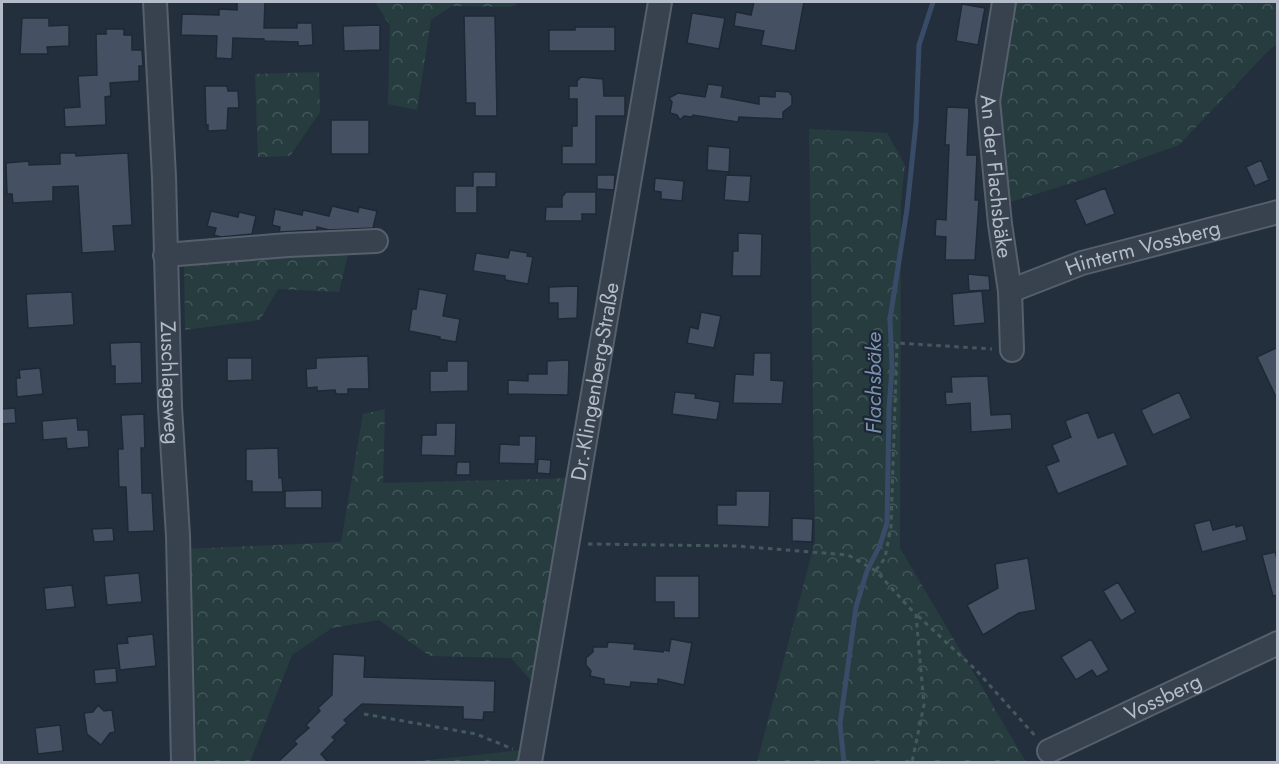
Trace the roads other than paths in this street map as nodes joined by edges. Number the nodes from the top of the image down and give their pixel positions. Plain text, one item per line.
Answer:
1 (155, 2) edge
2 (660, 2) edge
3 (1004, 2) edge
4 (1278, 212) edge
5 (375, 241) dead end
6 (165, 255) junction
7 (1010, 291) junction
8 (1012, 350) road end
9 (1278, 643) edge
10 (1049, 752) road end
11 (531, 760) edge
12 (183, 762) edge

1 - 6 street, Zuschlagsweg
2 - 11 street, Dr.-Klingenberg-Straße
3 - 7 street, An der Flachsbäke
4 - 7 street, Hinterm Vossberg
5 - 6 street
6 - 12 street, Zuschlagsweg
7 - 8 street, An der Flachsbäke
9 - 10 street, Vossberg

